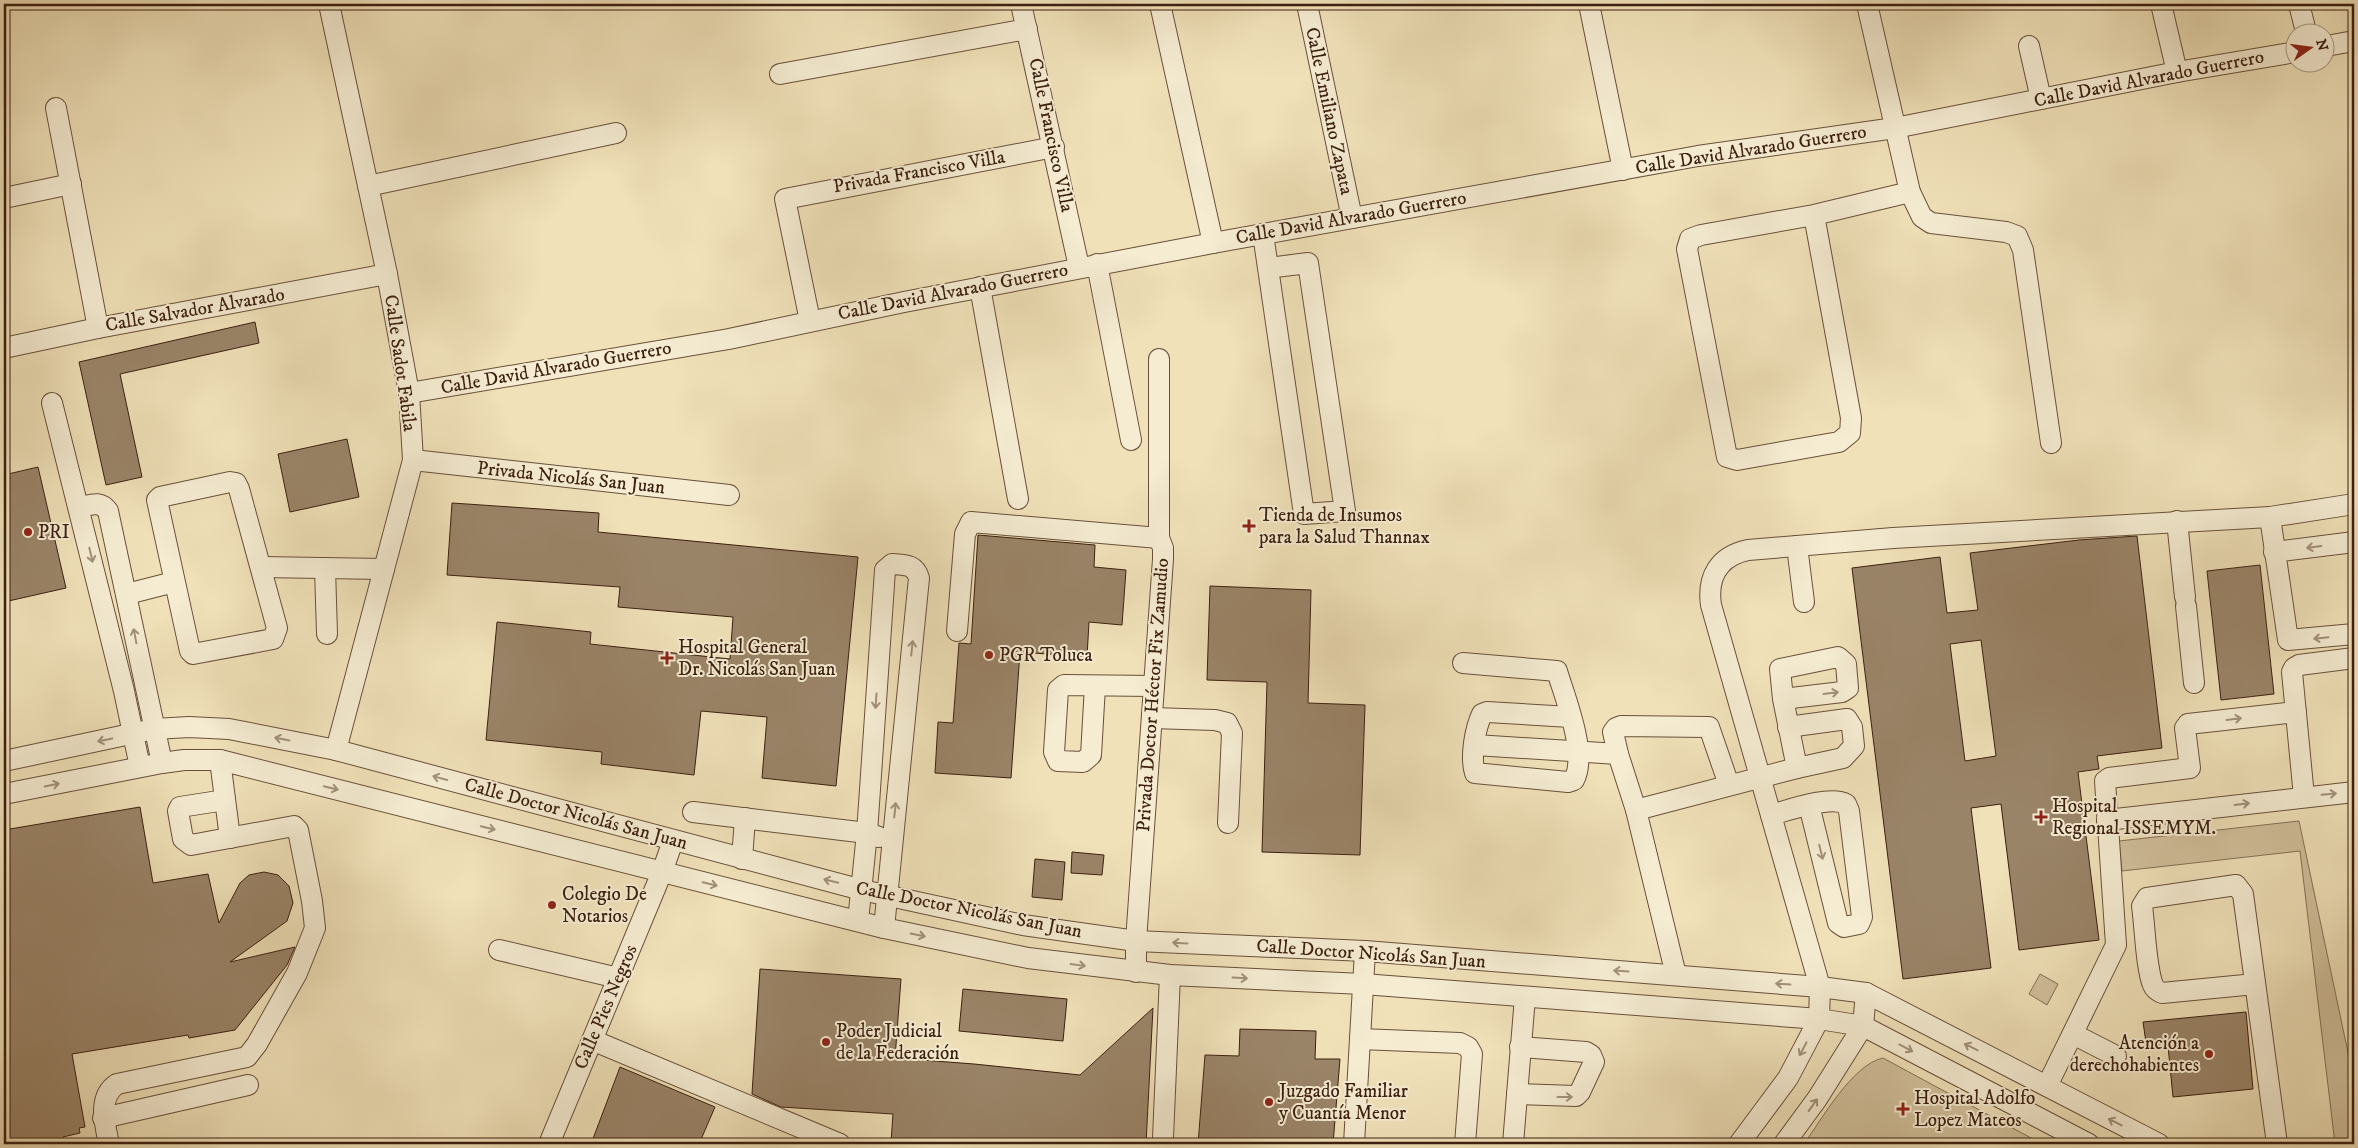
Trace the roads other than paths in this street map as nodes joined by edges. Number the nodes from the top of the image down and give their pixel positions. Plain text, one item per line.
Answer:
1 (329, 4) edge
2 (1021, 4) edge
3 (1160, 4) edge
4 (1307, 4) edge
5 (1588, 4) edge
6 (1867, 4) edge
7 (2161, 4) edge
8 (2299, 4) edge
9 (2304, 22) edge
10 (1027, 29) junction
11 (2354, 41) edge
12 (2336, 44) edge
13 (2029, 46) dead end
14 (2286, 54) edge
15 (2177, 72) junction
16 (780, 74) dead end
17 (2041, 99) junction
18 (56, 108) dead end
19 (1895, 128) junction
20 (616, 133) dead end
21 (1054, 148) junction
22 (1623, 170) junction
23 (71, 184) junction
24 (368, 186) junction
25 (1910, 192) junction
26 (4, 198) edge
27 (1814, 215) junction
28 (1352, 218) junction
29 (1263, 234) junction
30 (1213, 243) junction
31 (1088, 266) junction
32 (1268, 268) junction
33 (387, 274) junction
34 (980, 287) junction
35 (810, 321) junction
36 (98, 328) junction
37 (4, 348) edge
38 (1159, 359) dead end
39 (409, 393) junction
40 (52, 402) dead end
41 (1130, 440) dead end
42 (2051, 443) dead end
43 (413, 460) junction
44 (729, 495) dead end
45 (1018, 499) dead end
46 (2354, 504) edge
47 (80, 507) junction
48 (2270, 517) junction
49 (2177, 521) junction
50 (1159, 538) junction
51 (2354, 542) edge
52 (1797, 546) junction
53 (2274, 552) junction
54 (261, 566) junction
55 (325, 568) junction
56 (384, 568) junction
57 (174, 582) junction
58 (127, 594) junction
59 (1804, 602) dead end
60 (957, 631) dead end
61 (327, 634) dead end
62 (2354, 634) edge
63 (2354, 658) edge
64 (1463, 663) dead end
65 (2194, 683) dead end
66 (145, 684) junction
67 (1095, 686) dead end
68 (1154, 686) junction
69 (124, 691) junction
70 (1783, 699) dead end
71 (2296, 712) junction
72 (1570, 717) junction
73 (1152, 718) junction
74 (1788, 726) junction
75 (154, 729) junction
76 (134, 734) junction
77 (1475, 745) junction
78 (336, 750) junction
79 (1579, 752) junction
80 (1618, 754) junction
81 (220, 760) junction
82 (4, 761) edge
83 (162, 763) junction
84 (140, 767) junction
85 (1797, 768) junction
86 (1760, 778) junction
87 (870, 783) junction
88 (1729, 785) junction
89 (897, 786) junction
90 (2354, 792) edge
91 (4, 794) edge
92 (2304, 797) junction
93 (225, 800) junction
94 (1809, 805) junction
95 (1636, 810) junction
96 (693, 812) dead end
97 (1771, 815) junction
98 (745, 818) junction
99 (2107, 820) junction
100 (1228, 823) dead end
101 (867, 833) junction
102 (230, 838) junction
103 (673, 841) junction
104 (892, 842) junction
105 (742, 858) junction
106 (662, 872) junction
107 (862, 890) junction
108 (888, 896) junction
109 (858, 921) junction
110 (884, 928) junction
111 (1136, 941) junction
112 (499, 950) dead end
113 (1365, 951) junction
114 (1136, 972) junction
115 (1170, 975) junction
116 (1676, 976) junction
117 (618, 978) junction
118 (1363, 984) junction
119 (2255, 984) junction
120 (1820, 987) junction
121 (1866, 993) junction
122 (1525, 997) junction
123 (1819, 1019) junction
124 (1863, 1026) junction
125 (2073, 1034) junction
126 (1360, 1039) junction
127 (592, 1040) junction
128 (1520, 1047) junction
129 (2116, 1056) dead end
130 (248, 1085) dead end
131 (2047, 1086) junction
132 (1517, 1094) junction
133 (103, 1118) junction
134 (1163, 1138) dead end
135 (2065, 1139) edge
136 (109, 1144) edge
137 (549, 1144) edge
138 (840, 1144) edge
139 (1354, 1144) edge
140 (1464, 1144) edge
141 (1513, 1144) edge
142 (1739, 1144) edge
143 (1784, 1144) edge
144 (2089, 1144) edge
145 (2159, 1144) edge
146 (2276, 1144) edge

1 - 24 street, Calle Sadot Fabila
2 - 10 street, Calle Francisco Villa
3 - 30 street
4 - 28 street, Calle Emiliano Zapata
5 - 22 street
6 - 19 street
7 - 15 street
8 - 9 street
10 - 16 street
10 - 21 street, Calle Francisco Villa
11 - 12 street
13 - 17 street
14 - 15 street, Calle David Alvarado Guerrero
15 - 17 street, Calle David Alvarado Guerrero
17 - 19 street, Calle David Alvarado Guerrero
18 - 23 street
19 - 22 street, Calle David Alvarado Guerrero
19 - 25 street
20 - 24 street
21 - 31 street, Calle Francisco Villa
21 - 35 street, Privada Francisco Villa
22 - 28 street, Calle David Alvarado Guerrero
23 - 26 street
23 - 36 street
24 - 33 street, Calle Sadot Fabila
25 - 27 street
25 - 42 street
27 - 27 street
28 - 29 street, Calle David Alvarado Guerrero
29 - 30 street, Calle David Alvarado Guerrero
29 - 32 street
30 - 31 street, Calle David Alvarado Guerrero
31 - 34 street, Calle David Alvarado Guerrero
31 - 41 street, Calle Francisco Villa
32 - 32 street
33 - 36 street, Calle Salvador Alvarado
33 - 39 street, Calle Sadot Fabila
34 - 35 street, Calle David Alvarado Guerrero
34 - 45 street
35 - 39 street, Calle David Alvarado Guerrero
36 - 37 street, Calle Salvador Alvarado
38 - 50 street
39 - 43 street, Calle Sadot Fabila
40 - 47 street
43 - 44 street, Privada Nicolás San Juan
43 - 56 street, Calle Sadot Fabila
46 - 48 street
47 - 58 street
47 -> 69 street
48 - 49 street
48 - 53 street
49 - 52 street
49 - 65 street
50 - 60 street, Privada Doctor Héctor Fix Zamudio
50 - 68 street, Privada Doctor Héctor Fix Zamudio
51 -> 53 street
52 - 59 street
52 - 86 street
62 -> 53 street
54 - 55 street
54 - 57 street
54 - 57 street
55 - 56 street
55 - 61 street
56 - 78 street, Calle Sadot Fabila
57 - 58 street
66 -> 58 street
63 - 71 street
64 - 72 street
66 - 69 street
66 - 75 street
67 - 68 street
68 - 73 street, Privada Doctor Héctor Fix Zamudio
69 - 76 street
70 - 74 street
71 - 92 street
99 -> 71 street
72 - 77 street
72 - 79 street
73 - 100 street
73 - 111 street, Privada Doctor Héctor Fix Zamudio
74 - 85 street
85 -> 74 street
75 - 76 street, Calle Doctor Nicolás San Juan
78 -> 75 street, Calle Doctor Nicolás San Juan
75 - 83 street
76 -> 82 street, Calle Doctor Nicolás San Juan
76 - 84 street
77 - 79 street
77 - 79 street
103 -> 78 street, Calle Doctor Nicolás San Juan
79 - 80 street
80 - 88 street
80 - 95 street
81 - 83 street, Calle Doctor Nicolás San Juan
81 - 93 street
81 -> 106 street, Calle Doctor Nicolás San Juan
83 - 84 street, Calle Doctor Nicolás San Juan
91 -> 84 street, Calle Doctor Nicolás San Juan
85 - 86 street
86 - 88 street
86 - 97 street
87 - 89 street
89 -> 87 street
87 - 101 street
88 - 95 street
104 -> 89 street
92 -> 90 street
99 -> 92 street
93 - 102 street
93 - 102 street
94 -> 94 street
94 - 97 street
95 - 116 street
96 - 98 street
97 - 120 street
98 - 101 street
98 - 105 street
99 - 125 street
101 - 104 street
101 - 107 street
102 - 133 street
103 - 105 street, Calle Doctor Nicolás San Juan
103 - 106 street, Calle Pies Negros
104 - 108 street
107 -> 105 street, Calle Doctor Nicolás San Juan
106 -> 109 street, Calle Doctor Nicolás San Juan
106 - 117 street, Calle Pies Negros
107 - 108 street, Calle Doctor Nicolás San Juan
107 - 109 street
108 - 110 street
108 - 111 street, Calle Doctor Nicolás San Juan
109 - 110 street, Calle Doctor Nicolás San Juan
110 -> 114 street, Calle Doctor Nicolás San Juan
113 -> 111 street, Calle Doctor Nicolás San Juan
111 - 114 street, Privada Doctor Héctor Fix Zamudio
112 - 117 street
116 -> 113 street, Calle Doctor Nicolás San Juan
113 - 118 street
114 - 115 street, Calle Doctor Nicolás San Juan
115 -> 118 street, Calle Doctor Nicolás San Juan
115 - 134 street
120 -> 116 street, Calle Doctor Nicolás San Juan
117 - 127 street, Calle Pies Negros
118 - 122 street, Calle Doctor Nicolás San Juan
118 - 126 street
119 - 119 street
119 - 146 street
120 - 121 street, Calle Doctor Nicolás San Juan
120 - 123 street
121 - 124 street
131 -> 121 street, Calle Doctor Nicolás San Juan
122 - 123 street, Calle Doctor Nicolás San Juan
122 - 128 street
123 - 124 street, Calle Doctor Nicolás San Juan
123 -> 142 street
124 -> 135 street, Calle Doctor Nicolás San Juan
143 -> 124 street
125 - 129 street
125 - 131 street
126 - 139 street
126 - 140 street
127 - 137 street, Calle Pies Negros
127 - 138 street
128 - 132 street
132 -> 128 street
130 - 133 street
145 -> 131 street, Calle Doctor Nicolás San Juan
132 - 141 street
133 - 136 street
135 - 144 street, Calle Doctor Nicolás San Juan

